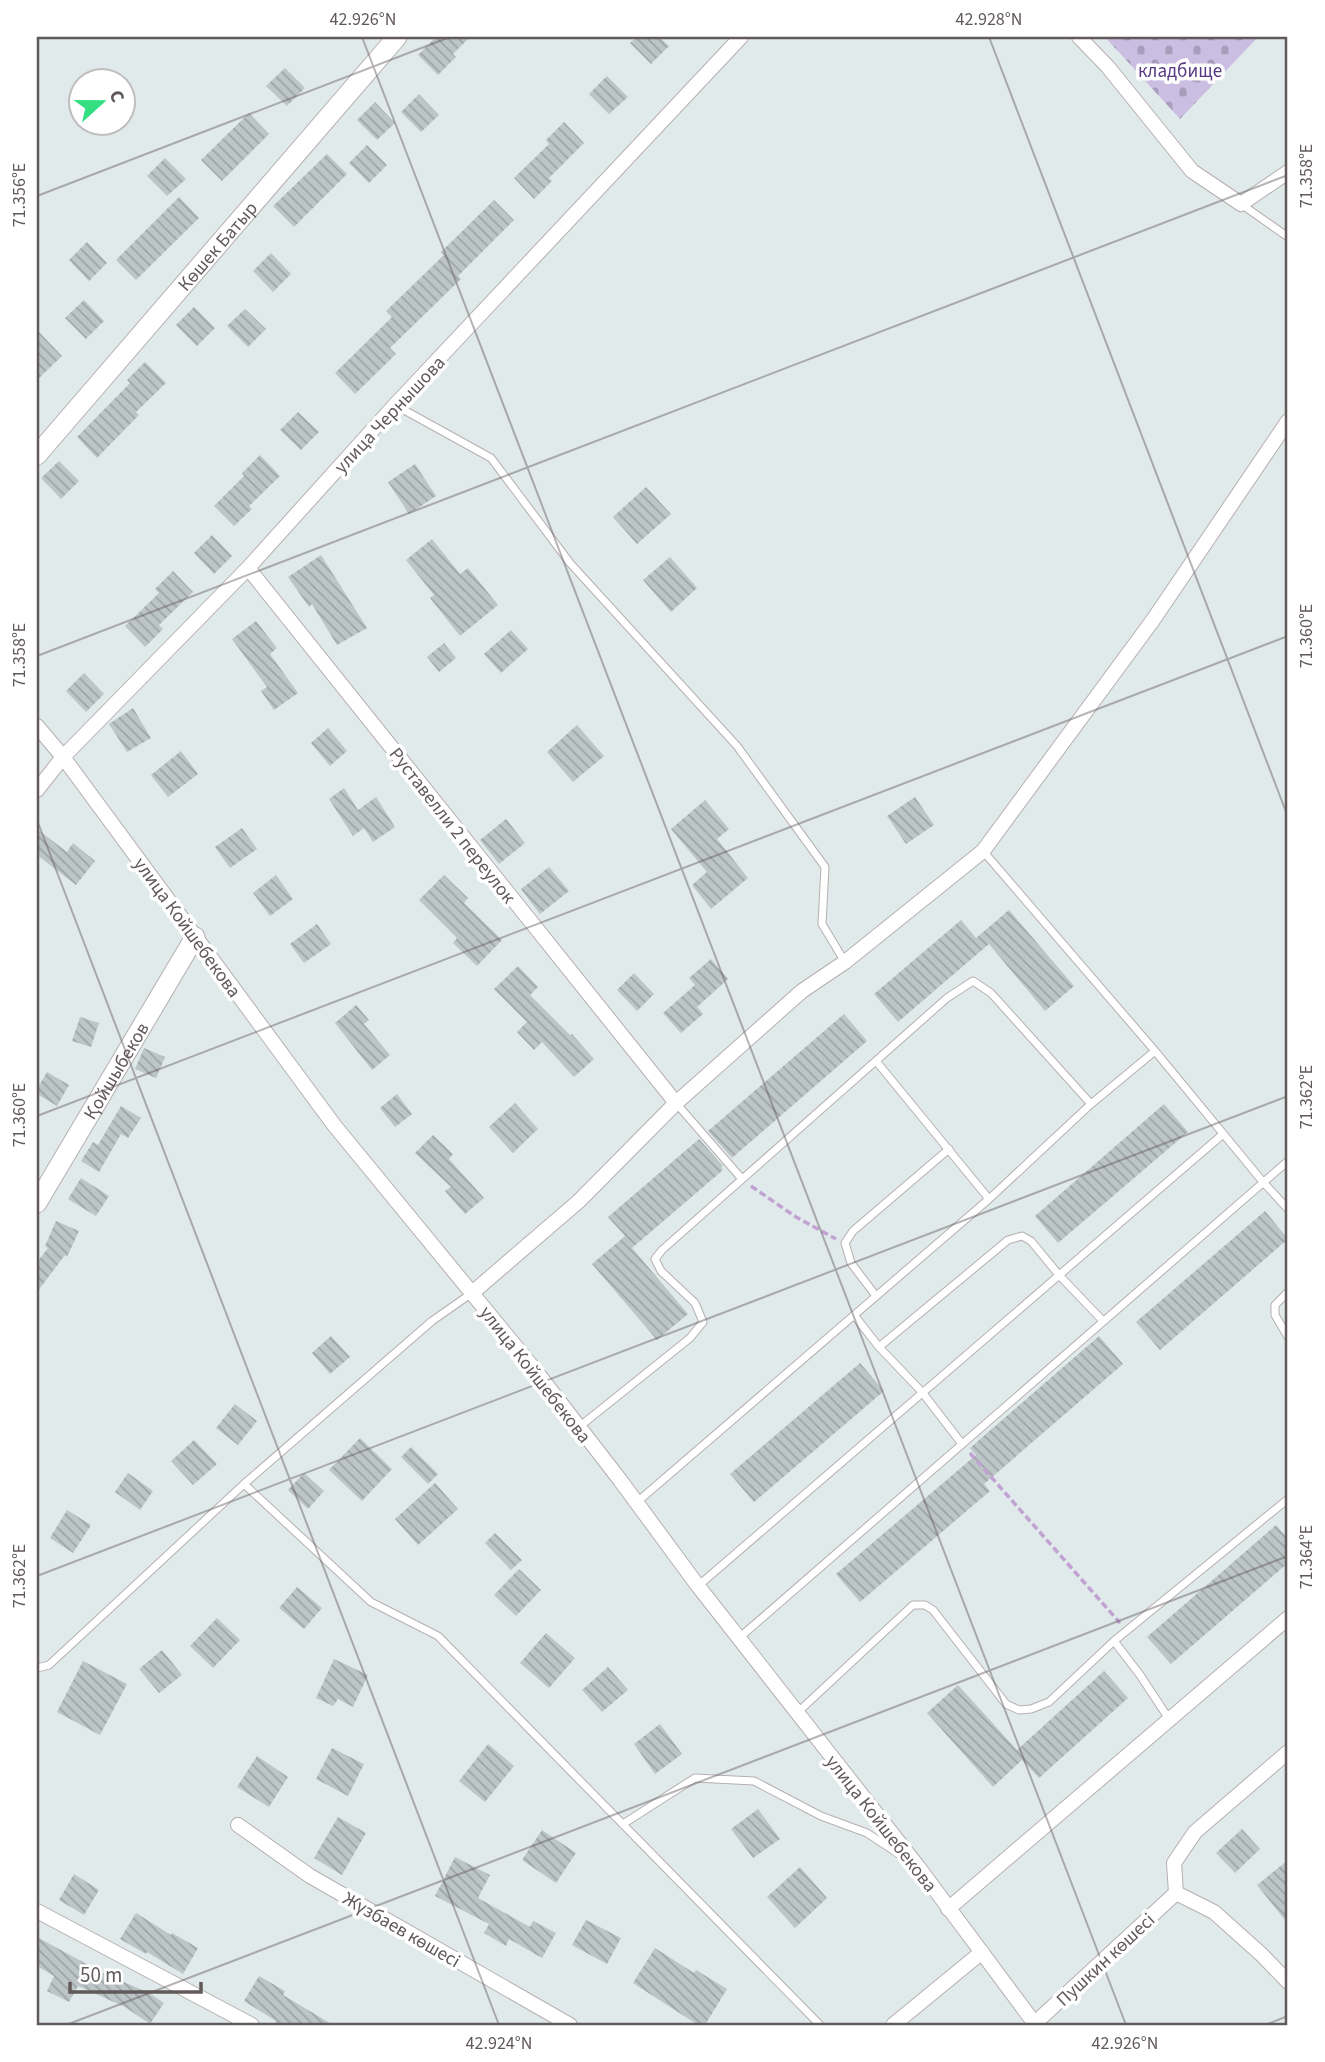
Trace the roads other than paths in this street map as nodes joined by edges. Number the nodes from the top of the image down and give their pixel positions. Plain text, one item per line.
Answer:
1 (397, 37) edge
2 (741, 37) edge
3 (1079, 37) edge
4 (1288, 172) edge
5 (1241, 204) junction
6 (1288, 237) edge
7 (395, 405) junction
8 (1288, 421) edge
9 (37, 455) edge
10 (248, 568) junction
11 (37, 726) edge
12 (63, 757) junction
13 (37, 790) edge
14 (983, 851) junction
15 (195, 937) junction
16 (845, 962) junction
17 (1154, 1051) junction
18 (876, 1060) junction
19 (676, 1103) junction
20 (1091, 1104) junction
21 (1222, 1135) junction
22 (949, 1149) junction
23 (1288, 1161) edge
24 (742, 1179) junction
25 (1263, 1182) junction
26 (989, 1199) junction
27 (37, 1203) edge
28 (1288, 1209) edge
29 (1059, 1275) junction
30 (1288, 1292) edge
31 (472, 1293) junction
32 (876, 1296) junction
33 (854, 1315) junction
34 (1103, 1321) junction
35 (1288, 1337) edge
36 (879, 1347) junction
37 (922, 1392) junction
38 (579, 1428) junction
39 (962, 1444) junction
40 (244, 1484) junction
41 (1288, 1499) edge
42 (635, 1503) junction
43 (698, 1586) junction
44 (1288, 1618) edge
45 (738, 1639) junction
46 (1114, 1641) junction
47 (37, 1668) edge
48 (797, 1713) junction
49 (1169, 1719) junction
50 (1288, 1752) edge
51 (623, 1824) junction
52 (238, 1825) dead end
53 (919, 1868) junction
54 (1176, 1893) junction
55 (948, 1909) junction
56 (37, 1911) edge
57 (982, 1952) junction
58 (1288, 1982) edge
59 (1034, 2024) edge
60 (252, 2025) edge
61 (570, 2025) edge
62 (820, 2025) edge
63 (893, 2025) edge

1 - 9 street, Көшек Батыр
2 - 7 street, улица Чернышова
3 - 5 street
4 - 5 street
5 - 6 lane
7 - 10 street, улица Чернышова
7 - 16 lane
8 - 14 street
10 - 12 street, улица Чернышова
10 - 19 street, Руставелли 2 переулок
11 - 12 street, улица Койшебекова
12 - 13 street, улица Чернышова
12 - 15 street, улица Койшебекова
14 - 16 street
14 - 17 lane
15 - 27 street, Қойшыбеков
15 - 31 street, улица Койшебекова
16 - 19 street
17 - 20 lane
17 - 21 lane
18 - 20 lane
18 - 22 lane
18 - 24 lane
19 - 24 lane
19 - 31 street
20 - 26 lane
21 - 25 lane
21 - 29 lane
22 - 26 lane
22 - 32 lane
23 - 25 lane
24 - 38 lane
25 - 28 lane
25 - 34 lane
26 - 32 lane
29 - 34 lane
29 - 36 lane
29 - 37 lane
30 - 35 lane
31 - 38 street, улица Койшебекова
31 - 40 lane
32 - 33 lane
33 - 36 lane
33 - 42 lane
34 - 39 lane
36 - 37 lane
37 - 39 lane
37 - 43 lane
38 - 42 street, улица Койшебекова
39 - 45 lane
40 - 47 lane
40 - 51 lane
41 - 46 lane
42 - 43 street, улица Койшебекова
43 - 45 street, улица Койшебекова
44 - 49 street
45 - 48 street, улица Койшебекова
46 - 48 lane
46 - 49 lane
48 - 53 street, улица Койшебекова
49 - 55 street
50 - 54 street
51 - 53 lane
51 - 62 lane
52 - 61 street, Жүзбаев көшесі
53 - 55 street, улица Койшебекова
54 - 58 street
54 - 59 street, Пушкин көшесі
55 - 57 street, улица Койшебекова
56 - 60 street
57 - 59 street, улица Койшебекова
57 - 63 street

